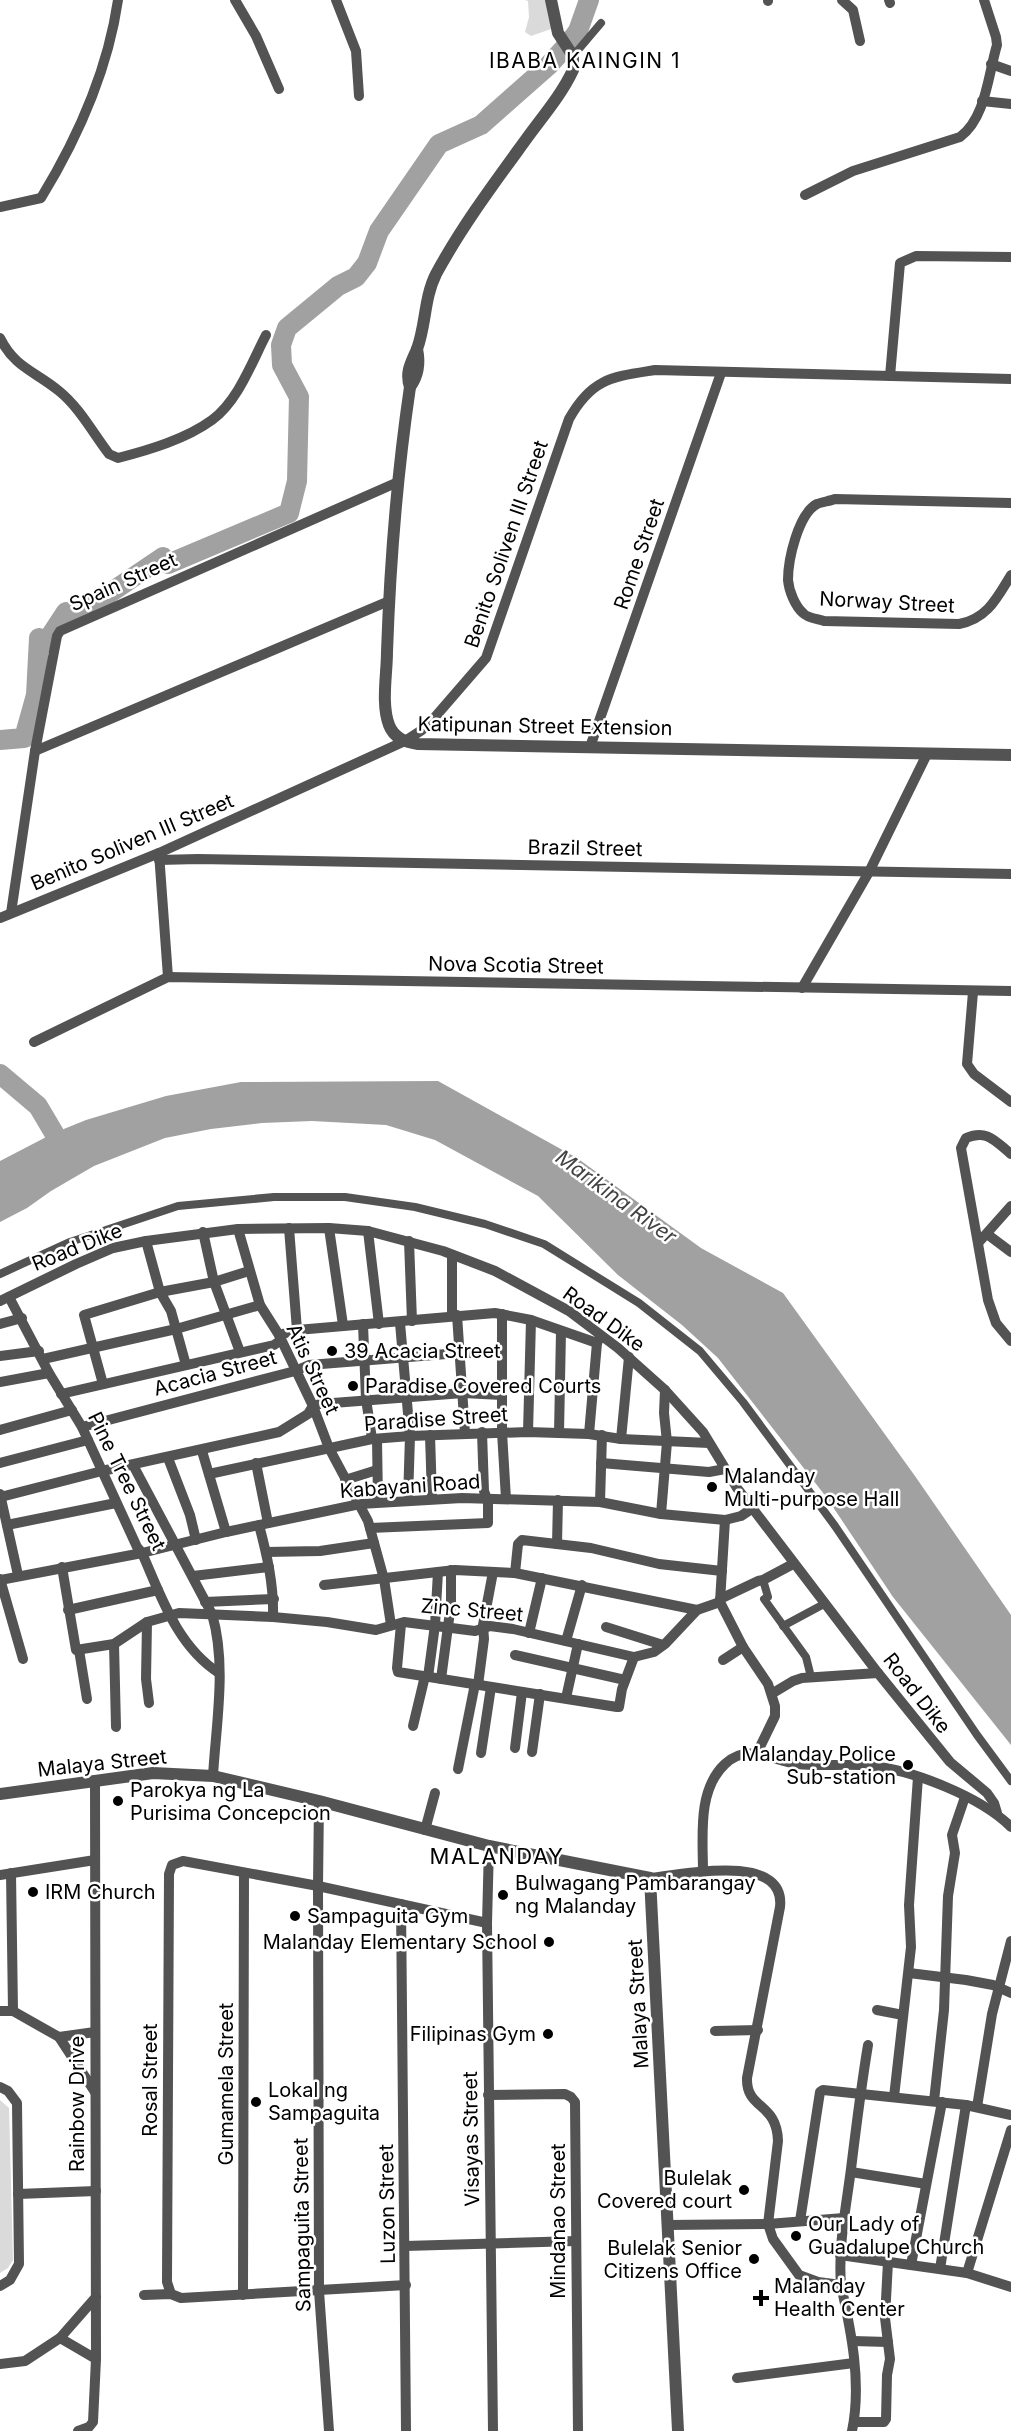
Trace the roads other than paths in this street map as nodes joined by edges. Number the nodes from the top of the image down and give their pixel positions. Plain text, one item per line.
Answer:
1 (118, 0) edge
2 (235, 0) edge
3 (336, 0) edge
4 (551, 0) edge
5 (842, 0) edge
6 (984, 0) edge
7 (601, 23) dead end
8 (860, 41) dead end
9 (572, 53) junction
10 (991, 64) junction
11 (1011, 71) edge
12 (279, 89) dead end
13 (359, 96) dead end
14 (982, 101) junction
15 (1011, 104) edge
16 (805, 195) dead end
17 (0, 207) edge
18 (1011, 257) edge
19 (266, 335) dead end
20 (0, 338) edge
21 (722, 373) junction
22 (890, 376) junction
23 (1011, 379) edge
24 (398, 482) junction
25 (1011, 503) edge
26 (1011, 575) edge
27 (389, 601) junction
28 (405, 741) junction
29 (590, 747) junction
30 (34, 751) junction
31 (927, 753) junction
32 (1011, 755) edge
33 (159, 857) junction
34 (869, 872) junction
35 (1011, 874) edge
36 (11, 913) junction
37 (0, 918) edge
38 (168, 977) junction
39 (802, 988) junction
40 (1011, 991) edge
41 (973, 992) junction
42 (34, 1042) dead end
43 (1011, 1102) edge
44 (1011, 1154) edge
45 (1011, 1206) edge
46 (289, 1228) junction
47 (329, 1228) junction
48 (238, 1229) junction
49 (368, 1231) junction
50 (203, 1232) junction
51 (987, 1234) junction
52 (146, 1241) junction
53 (409, 1241) junction
54 (979, 1242) junction
55 (1011, 1252) edge
56 (452, 1255) junction
57 (249, 1271) junction
58 (0, 1274) edge
59 (214, 1282) junction
60 (160, 1292) junction
61 (4, 1299) edge
62 (260, 1305) junction
63 (502, 1314) junction
64 (225, 1315) junction
65 (455, 1316) junction
66 (22, 1318) junction
67 (531, 1320) junction
68 (412, 1321) junction
69 (400, 1323) junction
70 (0, 1324) edge
71 (363, 1324) junction
72 (379, 1324) junction
73 (343, 1325) junction
74 (176, 1329) junction
75 (297, 1330) junction
76 (561, 1331) junction
77 (280, 1337) junction
78 (599, 1339) junction
79 (1011, 1341) edge
80 (94, 1349) junction
81 (240, 1352) junction
82 (459, 1353) junction
83 (501, 1353) junction
84 (41, 1355) junction
85 (0, 1356) edge
86 (403, 1357) junction
87 (629, 1357) junction
88 (366, 1360) junction
89 (186, 1365) junction
90 (295, 1371) junction
91 (49, 1373) junction
92 (0, 1382) edge
93 (103, 1384) junction
94 (665, 1390) junction
95 (463, 1393) junction
96 (61, 1394) junction
97 (502, 1395) junction
98 (405, 1398) junction
99 (366, 1399) junction
100 (313, 1406) junction
101 (72, 1410) junction
102 (82, 1428) junction
103 (0, 1430) edge
104 (482, 1432) junction
105 (502, 1432) junction
106 (528, 1432) junction
107 (559, 1433) junction
108 (465, 1434) junction
109 (589, 1434) junction
110 (430, 1435) junction
111 (602, 1435) junction
112 (410, 1436) junction
113 (374, 1439) junction
114 (621, 1439) junction
115 (88, 1440) junction
116 (667, 1442) junction
117 (709, 1443) junction
118 (328, 1448) junction
119 (202, 1450) junction
120 (168, 1458) junction
121 (0, 1463) edge
122 (256, 1463) junction
123 (601, 1463) junction
124 (133, 1465) junction
125 (376, 1470) junction
126 (664, 1470) junction
127 (725, 1470) junction
128 (102, 1471) junction
129 (209, 1473) junction
130 (345, 1480) junction
131 (0, 1495) edge
132 (432, 1498) junction
133 (487, 1498) junction
134 (507, 1499) junction
135 (408, 1500) junction
136 (558, 1500) junction
137 (600, 1502) junction
138 (116, 1503) junction
139 (378, 1503) junction
140 (360, 1504) junction
141 (753, 1508) junction
142 (661, 1514) junction
143 (725, 1520) junction
144 (264, 1524) junction
145 (7, 1525) junction
146 (370, 1528) junction
147 (226, 1532) junction
148 (196, 1540) junction
149 (374, 1543) junction
150 (176, 1544) junction
151 (557, 1544) junction
152 (266, 1552) junction
153 (142, 1553) junction
154 (793, 1563) junction
155 (62, 1567) junction
156 (269, 1567) junction
157 (451, 1570) junction
158 (722, 1570) junction
159 (438, 1572) junction
160 (493, 1572) junction
161 (515, 1573) junction
162 (18, 1575) junction
163 (193, 1576) junction
164 (384, 1578) junction
165 (542, 1578) junction
166 (0, 1579) edge
167 (764, 1580) junction
168 (324, 1585) dead end
169 (582, 1585) junction
170 (158, 1590) junction
171 (274, 1599) junction
172 (720, 1601) junction
173 (205, 1602) junction
174 (824, 1604) junction
175 (68, 1610) junction
176 (696, 1610) junction
177 (212, 1614) junction
178 (170, 1617) junction
179 (273, 1617) junction
180 (147, 1622) junction
181 (396, 1624) junction
182 (435, 1625) junction
183 (783, 1626) junction
184 (448, 1627) junction
185 (606, 1627) dead end
186 (484, 1628) junction
187 (529, 1633) junction
188 (567, 1641) junction
189 (114, 1644) junction
190 (578, 1644) junction
191 (663, 1645) junction
192 (743, 1647) junction
193 (78, 1650) junction
194 (516, 1655) dead end
195 (634, 1658) junction
196 (23, 1659) dead end
197 (723, 1660) dead end
198 (573, 1666) junction
199 (219, 1673) junction
200 (878, 1673) junction
201 (426, 1677) junction
202 (811, 1677) junction
203 (441, 1679) junction
204 (625, 1680) junction
205 (476, 1685) junction
206 (491, 1687) junction
207 (522, 1692) junction
208 (773, 1693) junction
209 (540, 1694) junction
210 (566, 1698) junction
211 (87, 1700) dead end
212 (149, 1703) dead end
213 (116, 1726) dead end
214 (413, 1726) dead end
215 (515, 1748) dead end
216 (532, 1752) dead end
217 (481, 1753) dead end
218 (757, 1753) junction
219 (458, 1769) dead end
220 (213, 1776) junction
221 (918, 1777) junction
222 (95, 1780) junction
223 (1011, 1781) edge
224 (435, 1793) dead end
225 (0, 1794) edge
226 (965, 1797) junction
227 (320, 1801) junction
228 (997, 1813) junction
229 (1011, 1827) edge
230 (425, 1830) junction
231 (489, 1846) junction
232 (94, 1860) junction
233 (703, 1872) junction
234 (244, 1873) junction
235 (6, 1874) edge
236 (650, 1878) junction
237 (318, 1886) junction
238 (401, 1904) junction
239 (487, 1923) junction
240 (1011, 1941) edge
241 (909, 1973) junction
242 (946, 1978) junction
243 (998, 1989) junction
244 (1011, 1993) edge
245 (877, 2010) dead end
246 (0, 2011) edge
247 (13, 2011) junction
248 (903, 2015) junction
249 (758, 2030) junction
250 (714, 2031) dead end
251 (95, 2032) junction
252 (59, 2037) junction
253 (868, 2045) dead end
254 (0, 2087) edge
255 (95, 2092) junction
256 (488, 2095) junction
257 (861, 2095) junction
258 (894, 2097) junction
259 (938, 2101) junction
260 (971, 2106) junction
261 (1011, 2115) edge
262 (1011, 2130) edge
263 (850, 2172) junction
264 (927, 2184) junction
265 (96, 2192) junction
266 (18, 2194) junction
267 (844, 2218) junction
268 (800, 2221) junction
269 (768, 2224) junction
270 (668, 2225) junction
271 (576, 2241) junction
272 (490, 2244) junction
273 (405, 2246) junction
274 (840, 2255) junction
275 (888, 2262) junction
276 (911, 2265) junction
277 (940, 2269) junction
278 (967, 2272) junction
279 (840, 2285) junction
280 (0, 2286) edge
281 (406, 2286) junction
282 (1011, 2287) edge
283 (319, 2291) junction
284 (171, 2294) junction
285 (144, 2295) dead end
286 (243, 2295) junction
287 (96, 2297) junction
288 (60, 2338) junction
289 (852, 2341) junction
290 (888, 2342) junction
291 (96, 2359) junction
292 (854, 2363) junction
293 (0, 2364) edge
294 (737, 2378) dead end
295 (853, 2426) edge
296 (83, 2429) edge
297 (329, 2431) edge
298 (406, 2431) edge
299 (493, 2431) edge
300 (578, 2431) edge
301 (678, 2431) edge

1 - 17 street
2 - 12 street
3 - 13 street
4 - 9 street
5 - 8 street
6 - 10 street
7 - 9 street
9 - 24 street, Katipunan Street Extension
10 - 11 street
10 - 14 street
14 - 15 street
14 - 16 street
18 - 22 street
19 - 20 street
21 - 22 street, Benito Soliven Ⅲ Street
21 - 28 street, Benito Soliven Ⅲ Street
21 - 29 street, Rome Street
22 - 23 street, Benito Soliven Ⅲ Street
24 - 27 street, Katipunan Street Extension
24 - 30 street, Spain Street
25 - 26 street, Norway Street
27 - 28 street, Katipunan Street Extension
27 - 30 street
28 - 29 street, Katipunan Street Extension
28 - 33 street, Benito Soliven Ⅲ Street
29 - 31 street, Katipunan Street Extension
30 - 36 street, Spain Street
31 - 32 street, Katipunan Street Extension
31 - 34 street
33 - 34 street, Brazil Street
33 - 36 street, Benito Soliven Ⅲ Street
33 - 38 street
34 - 35 street, Brazil Street
34 - 39 street
36 - 37 street, Benito Soliven Ⅲ Street
38 - 39 street, Nova Scotia Street
38 - 42 street, Nova Scotia Street
39 - 41 street, Nova Scotia Street
40 - 41 street, Nova Scotia Street
41 - 43 street
44 - 54 street
45 - 51 street
46 - 47 street, Road Dike
46 - 48 street, Road Dike
46 - 75 street
47 - 49 street, Road Dike
47 - 73 street
48 - 50 street, Road Dike
48 - 57 street, Atis Street
49 - 53 street, Road Dike
49 - 72 street
50 - 52 street, Road Dike
50 - 59 street
51 - 54 street
51 - 55 street
52 - 60 street
52 - 61 street, Road Dike
53 - 56 street, Road Dike
53 - 68 street
54 - 79 street
56 - 65 street
56 - 78 street, Road Dike
57 - 59 street
57 - 62 street, Atis Street
58 - 223 street
59 - 60 street
59 - 64 street
60 - 74 street
60 - 80 street
61 - 66 street, Pine Tree Street
62 - 64 street
62 - 77 street, Atis Street
63 - 65 street
63 - 67 street
63 - 83 street
64 - 74 street
64 - 81 street
65 - 68 street
65 - 82 street
66 - 70 street
66 - 84 street, Pine Tree Street
67 - 76 street
67 - 106 street
68 - 69 street
69 - 72 street
69 - 86 street
71 - 72 street
71 - 73 street
71 - 88 street
73 - 75 street
74 - 80 street
74 - 89 street
75 - 77 street
76 - 78 street
76 - 107 street
77 - 81 street
77 - 90 street, Atis Street
78 - 87 street, Road Dike
78 - 109 street
80 - 84 street
80 - 93 street
81 - 89 street
82 - 83 street, Acacia Street
82 - 86 street, Acacia Street
82 - 95 street
83 - 97 street
84 - 85 street
84 - 91 street, Pine Tree Street
86 - 88 street, Acacia Street
86 - 98 street
87 - 94 street, Road Dike
87 - 114 street
88 - 90 street, Acacia Street
88 - 99 street
89 - 93 street
90 - 100 street, Atis Street
90 - 102 street, Acacia Street
91 - 92 street
91 - 96 street, Pine Tree Street
93 - 96 street
94 - 116 street
94 - 117 street, Road Dike
95 - 97 street
95 - 98 street
95 - 108 street
96 - 101 street, Pine Tree Street
97 - 105 street
98 - 99 street
98 - 112 street
99 - 100 street
99 - 113 street
100 - 118 street, Atis Street
100 - 119 street
101 - 102 street, Pine Tree Street
101 - 103 street
102 - 115 street, Pine Tree Street
104 - 105 street, Paradise Street
104 - 108 street, Paradise Street
104 - 133 street
105 - 106 street, Paradise Street
105 - 134 street
106 - 107 street, Paradise Street
107 - 109 street, Paradise Street
108 - 110 street, Paradise Street
109 - 111 street, Paradise Street
110 - 112 street, Paradise Street
110 - 132 street
111 - 114 street, Paradise Street
111 - 123 street
112 - 113 street, Paradise Street
112 - 135 street
113 - 118 street, Paradise Street
113 - 125 street
114 - 116 street, Paradise Street
115 - 121 street
115 - 128 street, Pine Tree Street
116 - 117 street, Paradise Street
116 - 126 street
117 - 127 street, Road Dike
118 - 122 street, Paradise Street
118 - 130 street, Atis Street
119 - 120 street
119 - 129 street
120 - 124 street
120 - 148 street
122 - 129 street, Paradise Street
122 - 144 street
123 - 126 street
123 - 137 street
124 - 128 street
124 - 150 street
125 - 130 street
125 - 139 street
126 - 127 street
126 - 142 street
127 - 141 street, Road Dike
128 - 131 street
128 - 138 street, Pine Tree Street
129 - 147 street
130 - 140 street, Atis Street
131 - 145 street
132 - 133 street, Kabayani Road
132 - 135 street, Kabayani Road
133 - 134 street, Kabayani Road
133 - 146 street
134 - 136 street, Kabayani Road
135 - 139 street, Kabayani Road
136 - 137 street, Kabayani Road
136 - 151 street
137 - 142 street, Kabayani Road
138 - 145 street
138 - 153 street, Pine Tree Street
139 - 140 street, Kabayani Road
140 - 144 street, Kabayani Road
140 - 146 street, Atis Street
141 - 143 street, Kabayani Road
141 - 154 street, Road Dike
142 - 143 street, Kabayani Road
143 - 158 street
144 - 147 street, Kabayani Road
144 - 152 street
145 - 162 street
146 - 149 street, Atis Street
147 - 148 street, Kabayani Road
148 - 150 street, Kabayani Road
149 - 152 street
149 - 164 street, Atis Street
150 - 153 street, Kabayani Road
150 - 163 street
151 - 158 street
151 - 161 street
152 - 156 street
153 - 155 street, Kabayani Road
153 - 170 street, Pine Tree Street
154 - 167 street
154 - 174 street, Road Dike
155 - 162 street, Kabayani Road
155 - 175 street
156 - 163 street
156 - 171 street
157 - 159 street
157 - 160 street
157 - 184 street
158 - 172 street
159 - 164 street
159 - 182 street
160 - 161 street
160 - 186 street
161 - 165 street
162 - 166 street, Kabayani Road
163 - 173 street
164 - 168 street
164 - 181 street, Atis Street
165 - 169 street
165 - 187 street
166 - 196 street
167 - 172 street
167 - 183 street
169 - 176 street
169 - 188 street
170 - 175 street
170 - 178 street, Pine Tree Street
171 - 173 street
171 - 179 street
172 - 176 street
172 - 192 street
173 - 177 street
174 - 183 street
174 - 200 street, Road Dike
175 - 193 street
176 - 191 street
177 - 178 street, Zinc Street
177 - 179 street, Zinc Street
177 - 199 street
178 - 180 street, Zinc Street
178 - 199 street, Pine Tree Street
179 - 181 street, Zinc Street
180 - 189 street
180 - 212 street
181 - 182 street, Zinc Street
181 - 201 street, Atis Street
182 - 184 street, Zinc Street
182 - 201 street
183 - 202 street
184 - 186 street, Zinc Street
184 - 203 street
185 - 191 street
186 - 187 street, Zinc Street
186 - 205 street
187 - 188 street, Zinc Street
188 - 190 street, Zinc Street
189 - 193 street
189 - 213 street
190 - 195 street, Zinc Street
190 - 198 street
191 - 195 street
192 - 197 street
192 - 208 street
193 - 211 street
194 - 198 street
195 - 204 street
198 - 204 street
198 - 210 street
199 - 220 street
200 - 202 street
200 - 228 street, Road Dike
201 - 203 street
201 - 214 street
202 - 208 street
203 - 205 street
204 - 210 street
205 - 206 street
205 - 219 street
206 - 207 street
206 - 217 street
207 - 209 street
207 - 215 street
208 - 218 street
209 - 210 street
209 - 216 street
218 - 221 street
218 - 233 street
220 - 222 street, Malaya Street
220 - 227 street, Malaya Street
221 - 226 street
221 - 241 street
222 - 225 street, Malaya Street
222 - 232 street, Rainbow Drive
224 - 230 street
226 - 228 street
226 - 242 street
227 - 230 street, Malaya Street
227 - 237 street, Sampaguita Street
228 - 229 street
230 - 231 street, Malaya Street
231 - 236 street, Malaya Street
231 - 239 street, Visayas Street
232 - 235 street
232 - 251 street, Rainbow Drive
233 - 236 street
233 - 249 street
234 - 237 street
234 - 284 street, Rosal Street
234 - 286 street, Gumamela Street
235 - 247 street
236 - 270 street, Malaya Street
237 - 238 street
237 - 283 street, Sampaguita Street
238 - 239 street
238 - 273 street, Luzon Street
239 - 256 street, Visayas Street
240 - 243 street
241 - 242 street
241 - 248 street
242 - 243 street
242 - 259 street
243 - 244 street
243 - 260 street
245 - 248 street
246 - 247 street
247 - 252 street
248 - 258 street
249 - 250 street
249 - 269 street
251 - 252 street
251 - 255 street, Rainbow Drive
252 - 255 street
253 - 257 street
254 - 266 street
255 - 265 street, Rainbow Drive
256 - 271 street, Mindanao Street
256 - 272 street, Visayas Street
257 - 258 street
257 - 263 street
257 - 268 street
258 - 259 street
259 - 260 street
259 - 264 street
260 - 261 street
260 - 277 street
262 - 278 street
263 - 264 street
263 - 267 street
264 - 276 street
265 - 266 street
265 - 287 street, Rainbow Drive
266 - 280 street
267 - 268 street
267 - 274 street
268 - 269 street
269 - 270 street
269 - 279 street
270 - 301 street, Malaya Street
271 - 272 street
271 - 300 street, Mindanao Street
272 - 273 street
272 - 299 street, Visayas Street
273 - 281 street, Luzon Street
274 - 275 street
274 - 279 street
275 - 276 street
275 - 290 street
276 - 277 street
277 - 278 street
278 - 282 street
279 - 289 street
281 - 283 street
281 - 298 street, Luzon Street
283 - 286 street
283 - 297 street, Sampaguita Street
284 - 285 street
284 - 286 street
287 - 288 street
287 - 291 street, Rainbow Drive
288 - 291 street
288 - 293 street
289 - 290 street
289 - 292 street
290 - 295 street
291 - 296 street, Rainbow Drive
292 - 294 street
292 - 295 street

